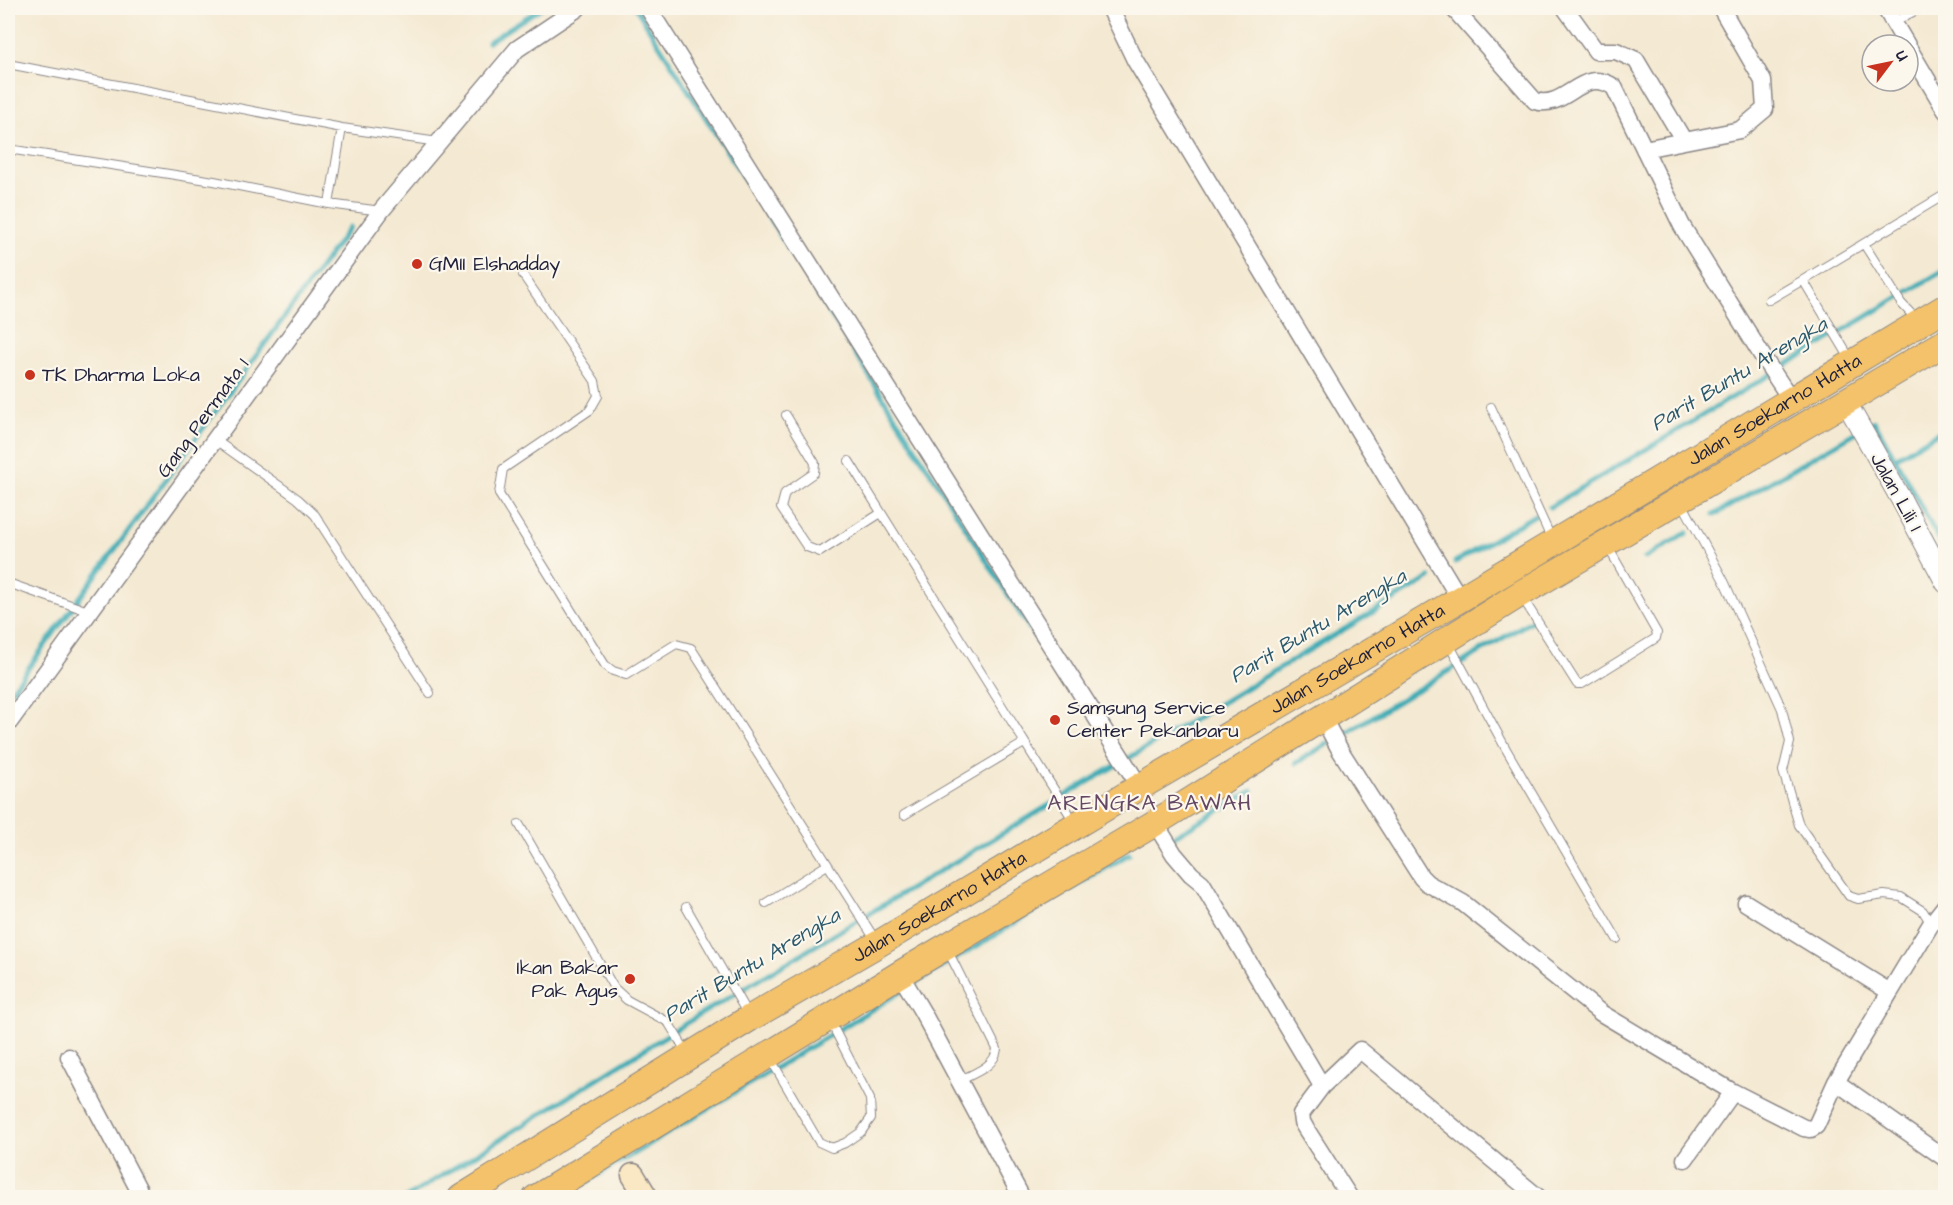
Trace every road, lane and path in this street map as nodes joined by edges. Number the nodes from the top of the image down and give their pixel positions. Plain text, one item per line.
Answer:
1 (578, 8) edge
2 (648, 8) edge
3 (1110, 8) edge
4 (1452, 8) edge
5 (1565, 8) edge
6 (1721, 8) edge
7 (1921, 8) edge
8 (1889, 15) edge
9 (1899, 33) edge
10 (8, 64) edge
11 (1920, 68) edge
12 (1946, 111) edge
13 (342, 129) junction
14 (1684, 141) junction
15 (440, 142) junction
16 (8, 149) edge
17 (1644, 149) junction
18 (1946, 195) edge
19 (329, 204) junction
20 (381, 211) junction
21 (1864, 244) junction
22 (524, 275) dead end
23 (1803, 279) junction
24 (1769, 300) dead end
25 (1946, 307) edge
26 (1920, 323) junction
27 (1946, 342) edge
28 (1846, 352) junction
29 (1792, 401) junction
30 (1491, 407) dead end
31 (786, 415) dead end
32 (1855, 419) junction
33 (214, 439) junction
34 (849, 461) dead end
35 (1681, 500) junction
36 (881, 513) junction
37 (1553, 543) junction
38 (1607, 544) junction
39 (8, 583) edge
40 (1946, 583) edge
41 (1520, 594) junction
42 (1460, 599) junction
43 (82, 609) junction
44 (1449, 644) junction
45 (430, 693) dead end
46 (1325, 723) junction
47 (8, 724) edge
48 (1024, 743) junction
49 (1140, 787) junction
50 (904, 815) dead end
51 (1070, 815) junction
52 (519, 824) dead end
53 (1159, 830) junction
54 (827, 865) junction
55 (766, 903) dead end
56 (1746, 903) dead end
57 (1946, 905) edge
58 (686, 907) dead end
59 (1931, 924) junction
60 (871, 934) junction
61 (1617, 939) dead end
62 (946, 947) junction
63 (903, 980) junction
64 (1890, 992) junction
65 (745, 1010) junction
66 (833, 1027) junction
67 (683, 1046) junction
68 (69, 1057) dead end
69 (773, 1063) junction
70 (959, 1081) junction
71 (1836, 1082) junction
72 (1322, 1086) junction
73 (1733, 1092) junction
74 (619, 1152) junction
75 (1684, 1159) dead end
76 (1946, 1159) edge
77 (633, 1175) joint
78 (143, 1197) edge
79 (461, 1197) edge
80 (536, 1197) edge
81 (647, 1197) edge
82 (1022, 1197) edge
83 (1350, 1197) edge
84 (1539, 1197) edge

1 - 15 street, Gang Permata 1
2 - 49 street
3 - 42 street
4 - 17 street
5 - 14 street
6 - 14 street
7 - 8 lane
8 - 9 street
10 - 13 lane
11 - 12 street
13 - 15 lane
13 - 19 lane
14 - 17 street
15 - 20 street, Gang Permata 1
16 - 19 lane
17 - 29 street
18 - 21 lane
19 - 20 lane
20 - 33 street, Gang Permata 1
21 - 23 lane
21 - 26 lane
22 - 54 lane
23 - 24 lane
23 - 28 lane
25 - 26 main road, Jalan Soekarno Hatta
26 - 28 main road, Jalan Soekarno Hatta
27 - 32 main road, Jalan Soekarno Hatta
28 - 29 main road, Jalan Soekarno Hatta
29 - 37 main road, Jalan Soekarno Hatta
30 - 37 lane
31 - 36 lane
32 - 35 main road, Jalan Soekarno Hatta
32 - 40 street, Jalan Lili 1
33 - 43 street, Gang Permata 1
33 - 45 lane
34 - 36 lane
35 - 38 main road, Jalan Soekarno Hatta
35 - 59 lane
36 - 48 lane
37 - 42 main road, Jalan Soekarno Hatta
38 - 41 main road, Jalan Soekarno Hatta
38 - 41 lane
39 - 43 lane
41 - 44 main road, Jalan Soekarno Hatta
42 - 49 main road, Jalan Soekarno Hatta
43 - 47 street, Gang Permata 1
44 - 46 main road, Jalan Soekarno Hatta
44 - 61 lane
46 - 53 main road, Jalan Soekarno Hatta
46 - 73 street
48 - 50 lane
48 - 51 lane
49 - 51 main road, Jalan Soekarno Hatta
51 - 60 main road, Jalan Soekarno Hatta
52 - 67 lane
53 - 62 main road, Jalan Soekarno Hatta
53 - 72 street
54 - 55 lane
54 - 60 lane
56 - 64 street
57 - 59 street
58 - 65 lane
59 - 64 street
60 - 65 main road, Jalan Soekarno Hatta
62 - 63 main road, Jalan Soekarno Hatta
62 - 70 lane
63 - 66 main road, Jalan Soekarno Hatta
63 - 70 street
64 - 71 street
65 - 67 main road, Jalan Soekarno Hatta
66 - 69 main road, Jalan Soekarno Hatta
66 - 69 lane
67 - 79 main road, Jalan Soekarno Hatta
68 - 78 street
69 - 74 main road, Jalan Soekarno Hatta
70 - 82 street
71 - 73 street
71 - 76 street
72 - 83 street
72 - 84 street
73 - 75 street
74 - 77 street
74 - 80 main road, Jalan Soekarno Hatta
77 - 81 main road

